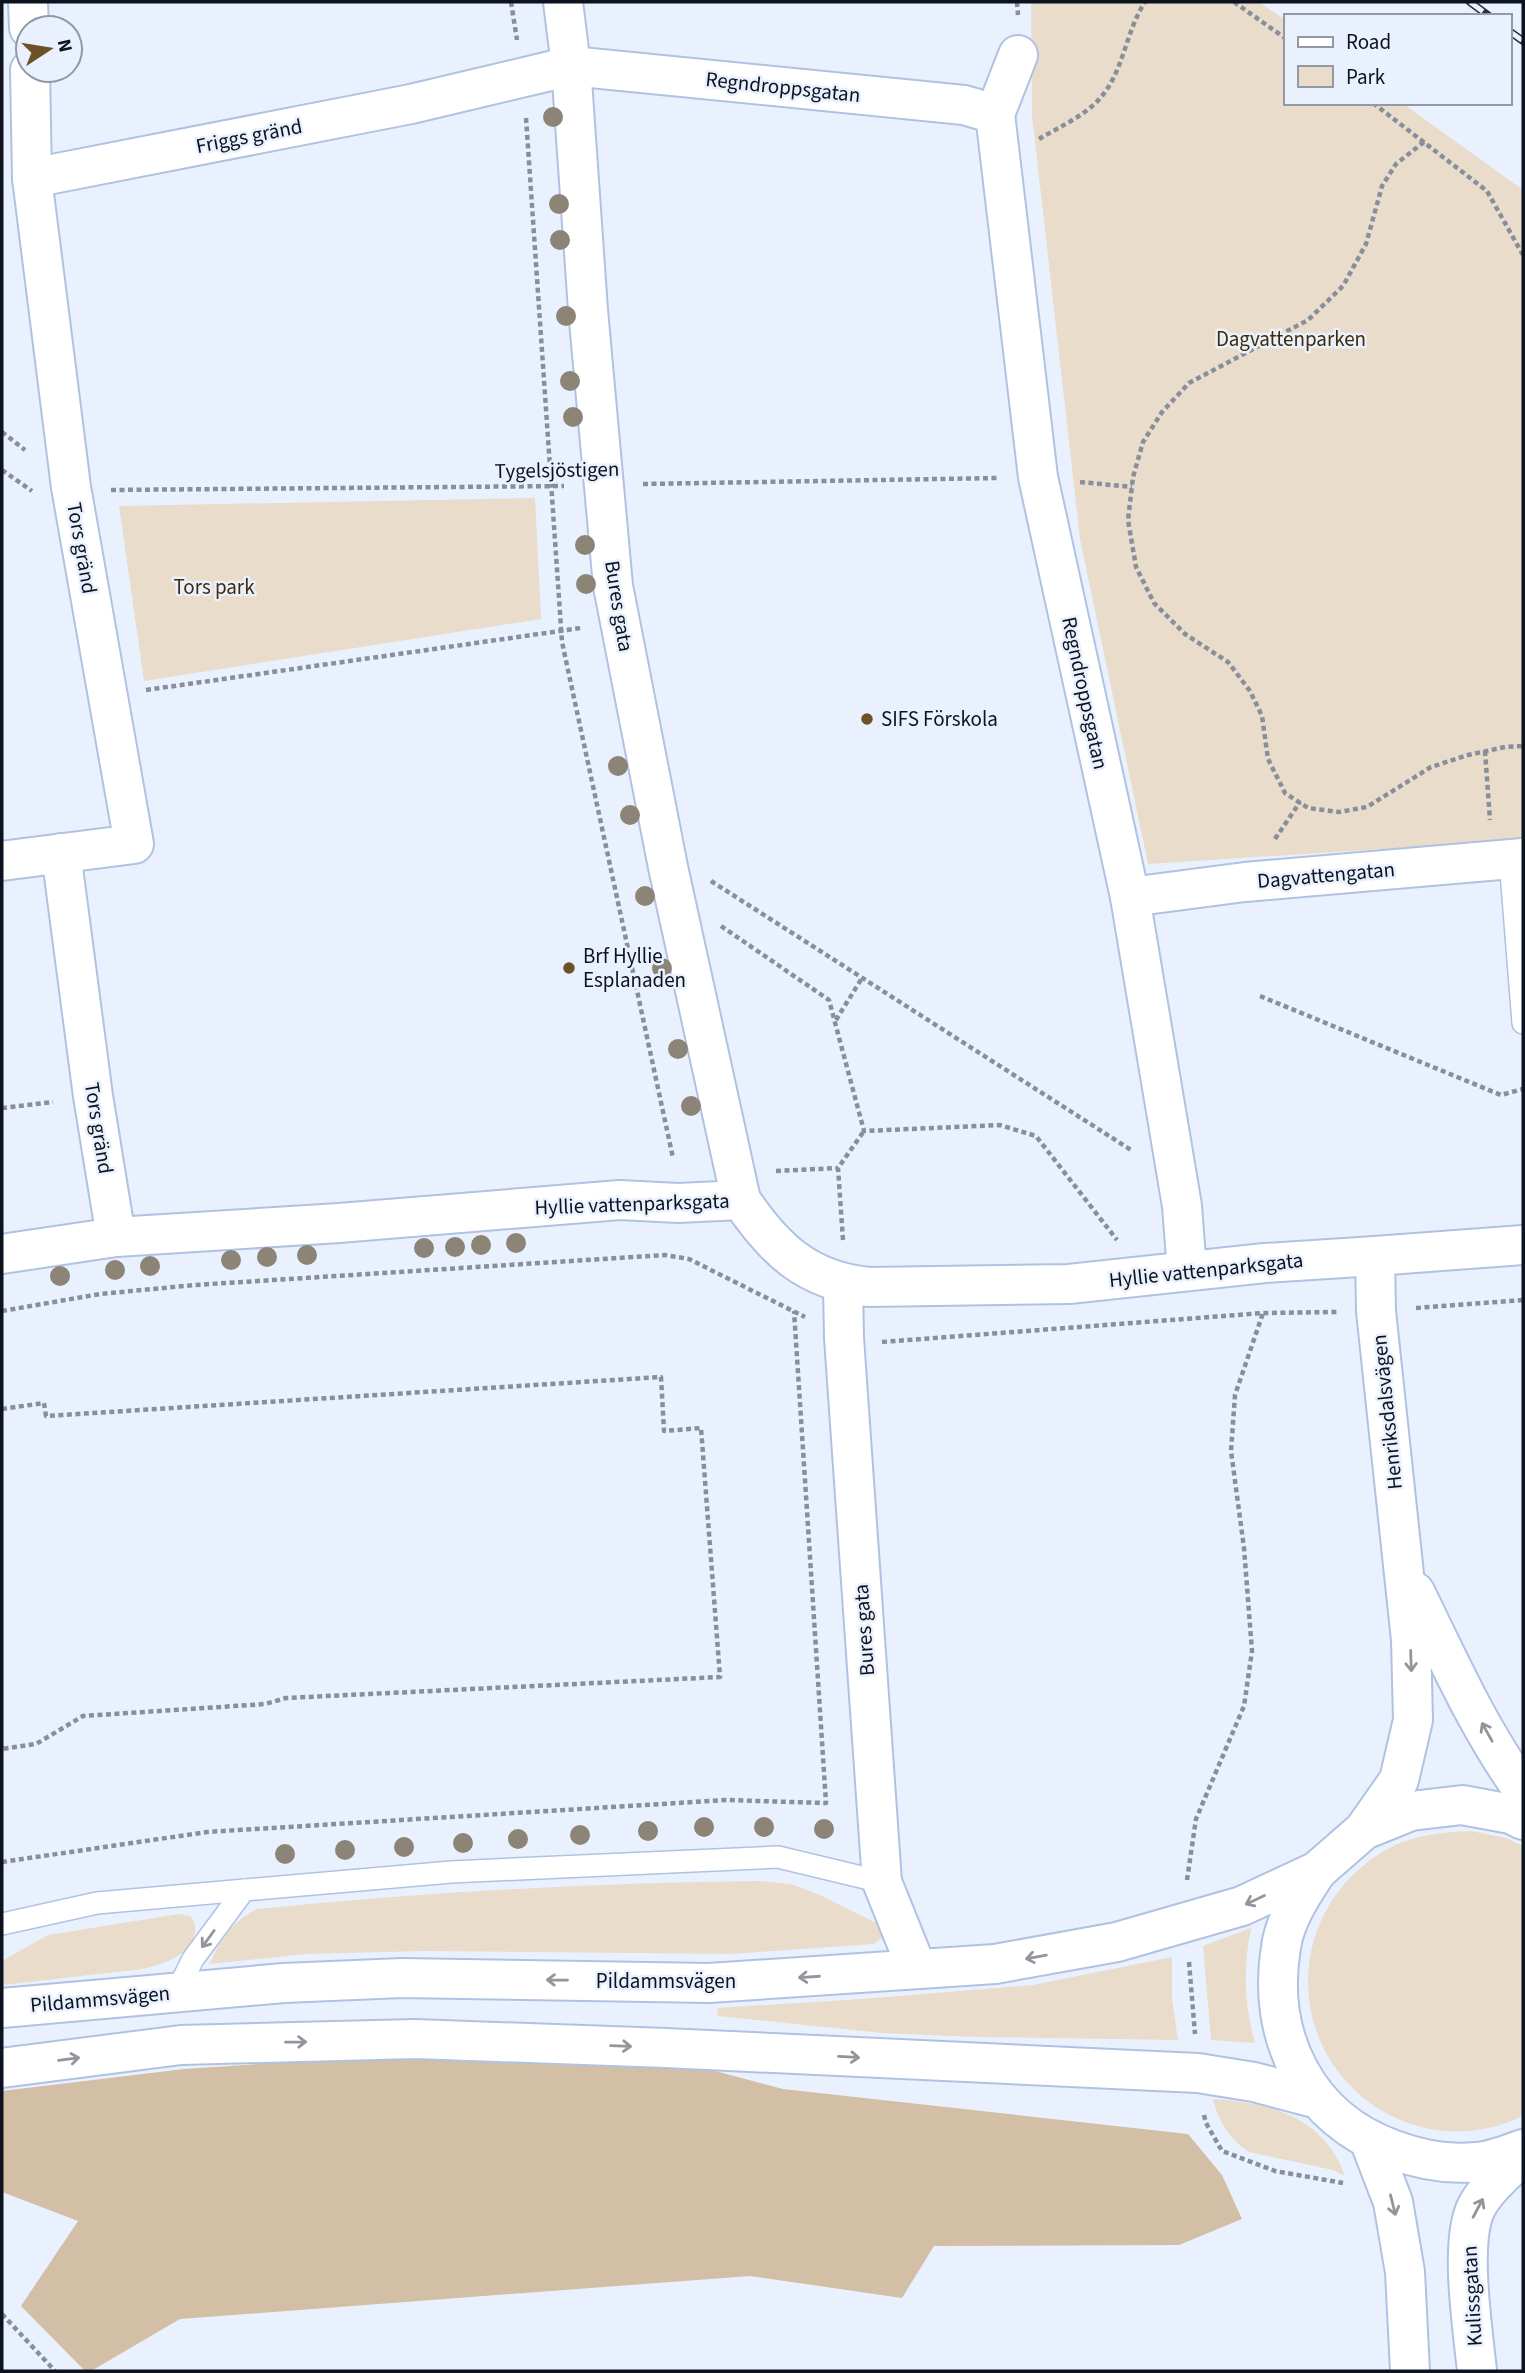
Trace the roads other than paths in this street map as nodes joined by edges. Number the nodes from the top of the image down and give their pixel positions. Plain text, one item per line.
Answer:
1 (563, 2) edge
2 (1018, 55) dead end
3 (571, 66) junction
4 (30, 84) edge
5 (995, 114) junction
6 (32, 178) junction
7 (61, 853) junction
8 (1509, 859) edge
9 (2, 861) edge
10 (1130, 897) junction
11 (1523, 1024) edge
12 (741, 1200) junction
13 (116, 1237) junction
14 (1523, 1245) edge
15 (2, 1254) edge
16 (1375, 1256) junction
17 (1187, 1271) junction
18 (844, 1285) junction
19 (1404, 1569) junction
20 (1523, 1790) edge
21 (1523, 1820) edge
22 (1364, 1830) junction
23 (1317, 1871) junction
24 (882, 1882) junction
25 (244, 1890) junction
26 (2, 1924) edge
27 (917, 1969) junction
28 (177, 1992) junction
29 (2, 2008) edge
30 (2, 2068) edge
31 (1318, 2099) junction
32 (1370, 2141) junction
33 (1523, 2149) edge
34 (1523, 2155) edge
35 (1410, 2371) edge
36 (1477, 2371) edge

1 - 3 street, Bures gata
2 - 5 street, Regndroppsgatan
3 - 5 street, Regndroppsgatan
3 - 6 street, Friggs gränd
3 - 12 street, Bures gata
4 - 6 street
5 - 10 street, Regndroppsgatan
6 - 7 street, Tors gränd
7 - 9 street, Tors gränd
7 - 13 street, Tors gränd
8 - 10 street, Dagvattengatan
8 - 11 lane
10 - 17 street, Regndroppsgatan
12 - 13 street, Hyllie vattenparksgata
12 - 18 street, Hyllie vattenparksgata
13 - 15 street, Hyllie vattenparksgata
14 - 16 street, Hyllie vattenparksgata
16 - 17 street, Hyllie vattenparksgata
16 - 19 street, Henriksdalsvägen
17 - 18 street, Hyllie vattenparksgata
18 - 24 street, Bures gata
20 -> 19 street, Henriksdalsvägen
19 -> 22 street, Henriksdalsvägen
21 - 22 street, Pildammsvägen
22 - 23 street, Pildammsvägen
23 -> 27 street, Pildammsvägen
23 - 31 street, Pildammsvägen
24 - 25 lane
24 - 27 street, Bures gata
25 - 26 lane
25 -> 28 lane
27 -> 28 street, Pildammsvägen
28 - 29 street, Pildammsvägen
30 -> 31 street, Pildammsvägen
31 - 32 street, Pildammsvägen
32 - 33 street, Pildammsvägen
32 -> 35 street
36 -> 34 street, Kulissgatan

